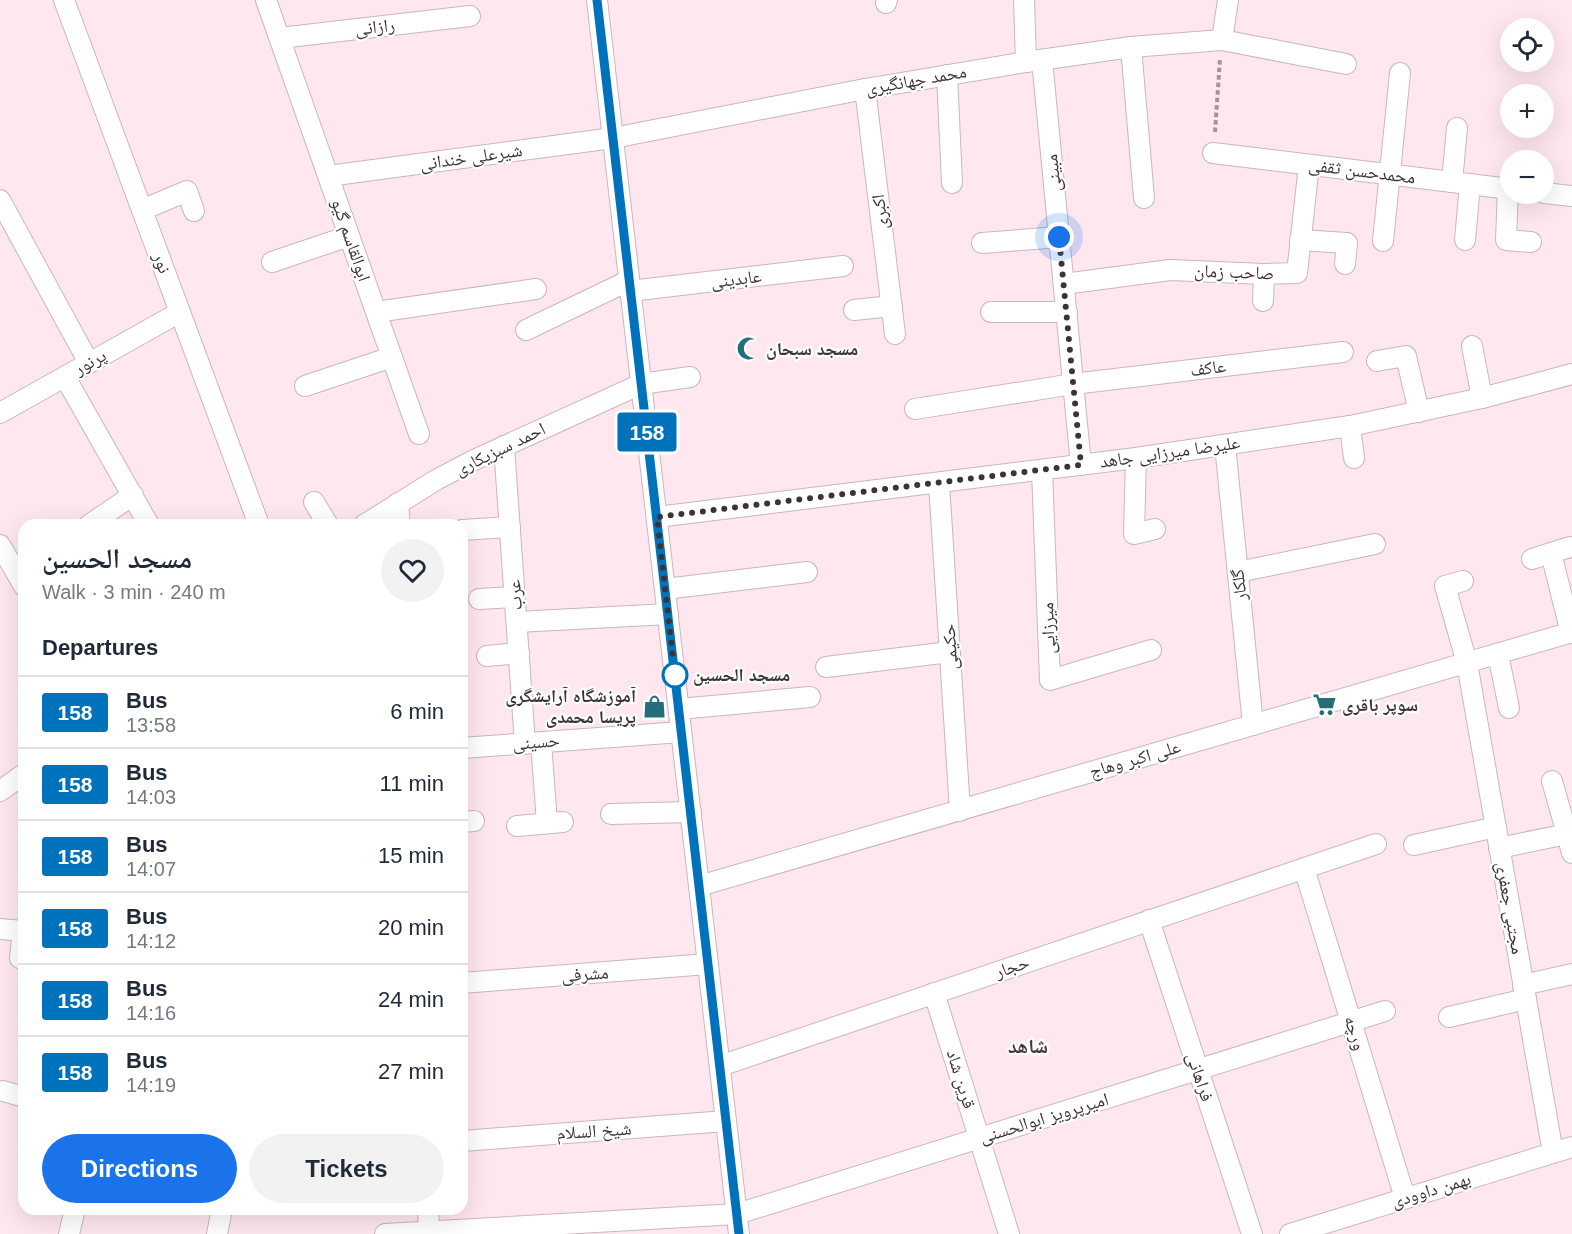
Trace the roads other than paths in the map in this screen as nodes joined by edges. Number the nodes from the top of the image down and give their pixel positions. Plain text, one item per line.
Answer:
1 (64, 0) edge
2 (266, 0) edge
3 (597, 0) edge
4 (1023, 0) edge
5 (1228, 0) edge
6 (470, 16) dead end
7 (280, 38) junction
8 (1222, 40) junction
9 (1131, 47) junction
10 (1034, 61) junction
11 (1346, 64) dead end
12 (1400, 73) dead end
13 (947, 75) junction
14 (865, 89) junction
15 (1457, 128) dead end
16 (613, 138) junction
17 (1213, 153) road end
18 (1309, 165) junction
19 (1391, 175) junction
20 (328, 176) junction
21 (952, 183) dead end
22 (1461, 183) junction
23 (1500, 188) edge
24 (1554, 194) edge
25 (1572, 196) edge
26 (1144, 198) dead end
27 (0, 200) edge
28 (1508, 204) edge
29 (142, 210) junction
30 (194, 211) dead end
31 (349, 236) junction
32 (1059, 237) junction
33 (1300, 240) junction
34 (1465, 240) dead end
35 (1383, 241) dead end
36 (1531, 242) dead end
37 (982, 243) dead end
38 (272, 262) dead end
39 (1345, 264) dead end
40 (843, 266) dead end
41 (1264, 274) junction
42 (1064, 284) junction
43 (629, 286) junction
44 (536, 289) dead end
45 (1263, 302) dead end
46 (892, 306) junction
47 (854, 310) dead end
48 (180, 312) junction
49 (376, 312) junction
50 (991, 312) dead end
51 (1066, 312) junction
52 (526, 330) dead end
53 (895, 334) dead end
54 (1473, 346) dead end
55 (1343, 352) dead end
56 (392, 357) junction
57 (1377, 361) dead end
58 (88, 363) junction
59 (1572, 374) edge
60 (65, 377) junction
61 (690, 377) dead end
62 (641, 384) junction
63 (1073, 384) junction
64 (305, 386) dead end
65 (1482, 398) junction
66 (915, 409) dead end
67 (1419, 412) junction
68 (0, 413) edge
69 (1350, 426) junction
70 (419, 434) dead end
71 (1225, 445) junction
72 (504, 446) junction
73 (1136, 458) junction
74 (1354, 458) dead end
75 (1081, 465) junction
76 (1042, 470) junction
77 (939, 483) junction
78 (133, 495) junction
79 (314, 502) dead end
80 (399, 503) junction
81 (657, 517) junction
82 (98, 519) edge
83 (146, 519) edge
84 (257, 519) edge
85 (324, 519) edge
86 (374, 519) edge
87 (400, 519) edge
88 (510, 526) junction
89 (1155, 529) dead end
90 (468, 530) edge
91 (1375, 544) dead end
92 (0, 545) edge
93 (1570, 547) dead end
94 (1551, 554) junction
95 (1532, 559) dead end
96 (18, 570) edge
97 (807, 572) dead end
98 (1238, 572) junction
99 (1463, 581) dead end
100 (665, 589) junction
101 (515, 597) junction
102 (479, 599) dead end
103 (668, 614) junction
104 (517, 622) junction
105 (1572, 633) edge
106 (1151, 650) dead end
107 (950, 652) junction
108 (519, 653) junction
109 (1498, 654) junction
110 (487, 656) dead end
111 (1467, 663) junction
112 (826, 667) dead end
113 (810, 697) dead end
114 (1509, 708) dead end
115 (679, 709) junction
116 (1253, 725) junction
117 (681, 732) junction
118 (533, 743) junction
119 (468, 748) edge
120 (18, 779) edge
121 (1552, 781) dead end
122 (0, 791) edge
123 (960, 811) junction
124 (691, 812) junction
125 (611, 814) dead end
126 (517, 826) dead end
127 (1496, 827) junction
128 (1376, 844) dead end
129 (1570, 844) edge
130 (1414, 845) dead end
131 (1499, 848) junction
132 (1304, 868) junction
133 (699, 886) junction
134 (1149, 921) junction
135 (0, 928) edge
136 (18, 930) edge
137 (708, 964) junction
138 (1572, 974) edge
139 (468, 983) edge
140 (1524, 992) junction
141 (934, 993) junction
142 (1385, 1011) dead end
143 (1449, 1017) dead end
144 (1351, 1022) junction
145 (720, 1066) junction
146 (1198, 1070) junction
147 (3, 1091) dead end
148 (18, 1095) edge
149 (726, 1121) junction
150 (979, 1138) junction
151 (468, 1141) edge
152 (1572, 1147) edge
153 (1553, 1153) junction
154 (1405, 1198) junction
155 (737, 1214) junction
156 (74, 1215) edge
157 (221, 1215) edge
158 (428, 1215) edge
159 (429, 1232) junction
160 (69, 1234) edge
161 (217, 1234) edge
162 (385, 1234) edge
163 (739, 1234) edge
164 (1009, 1234) edge
165 (1252, 1234) edge
166 (1290, 1234) edge

1 - 29 street, نور
2 - 7 street, ابوالقاسم گیو
3 - 16 street
4 - 10 street, مبینی
5 - 8 street
6 - 7 street, رازانی
7 - 20 street, ابوالقاسم گیو
8 - 9 street, محمد جهانگیری
8 - 11 street, محمد جهانگیری
9 - 10 street, محمد جهانگیری
9 - 26 street
10 - 13 street, محمد جهانگیری
10 - 32 street, مبینی
12 - 19 street
13 - 14 street, محمد جهانگیری
13 - 21 street
14 - 16 street, محمد جهانگیری
14 - 46 street, اکبری
15 - 22 street
16 - 20 street, شیرعلی خندانی
16 - 43 street
17 - 18 street, محمدحسن ثقفی
18 - 19 street, محمدحسن ثقفی
18 - 33 street, صاحب زمان
19 - 22 street, محمدحسن ثقفی
19 - 35 street
20 - 31 street, ابوالقاسم گیو
22 - 23 street, محمدحسن ثقفی
22 - 34 street
24 - 25 street
27 - 58 street
28 - 36 street
29 - 30 street
29 - 48 street, نور
31 - 38 street
31 - 49 street, ابوالقاسم گیو
32 - 37 street
32 - 42 street, مبینی
33 - 39 street
33 - 41 street, صاحب زمان
40 - 43 street, عابدینی
41 - 42 street, صاحب زمان
41 - 45 street
42 - 51 street, مبینی
43 - 52 street, عابدینی
43 - 62 street
44 - 49 street
46 - 47 street
46 - 53 street, اکبری
48 - 58 street, پرنور
48 - 84 street, نور
49 - 56 street, ابوالقاسم گیو
50 - 51 street
51 - 63 street, مبینی
54 - 65 street
55 - 63 street, عاکف
56 - 64 street
56 - 70 street, ابوالقاسم گیو
57 - 67 street
58 - 60 street, پرنور
59 - 65 street, علیرضا میرزایی جاهد
60 - 68 street, پرنور
60 - 78 street
61 - 62 street, احمد سبزیکاری
62 - 72 street, احمد سبزیکاری
62 - 81 street
63 - 66 street, عاکف
63 - 75 street, مبینی
65 - 67 street, علیرضا میرزایی جاهد
67 - 69 street, علیرضا میرزایی جاهد
69 - 71 street, علیرضا میرزایی جاهد
69 - 74 street
71 - 73 street, علیرضا میرزایی جاهد
71 - 98 street, گلکار
72 - 80 street, احمد سبزیکاری
72 - 88 street, عرب
73 - 75 street, علیرضا میرزایی جاهد
73 - 89 street
75 - 76 street, علیرضا میرزایی جاهد
76 - 77 street, علیرضا میرزایی جاهد
76 - 106 street, میرزایی
77 - 81 street, علیرضا میرزایی جاهد
77 - 107 street, حکیمی
78 - 82 street
78 - 83 street
79 - 85 street
80 - 86 street, احمد سبزیکاری
80 - 87 street
81 - 100 street
88 - 90 street
88 - 101 street, عرب
91 - 98 street
92 - 96 street
93 - 94 street
94 - 95 street
94 - 105 street
97 - 100 street
98 - 116 street, گلکار
99 - 111 street, مجتبی جعفری
100 - 103 street
101 - 102 street
101 - 104 street, عرب
103 - 104 street
103 - 115 street
104 - 108 street, عرب
105 - 109 street, علی اکبر وهاج
107 - 112 street
107 - 123 street, حکیمی
108 - 110 street
108 - 118 street, عرب
109 - 111 street, علی اکبر وهاج
109 - 114 street
111 - 116 street, علی اکبر وهاج
111 - 127 street, مجتبی جعفری
113 - 115 street
115 - 117 street
116 - 123 street, علی اکبر وهاج
117 - 118 street, حسینی
117 - 124 street
118 - 119 street, حسینی
118 - 126 street, عرب
120 - 122 street
121 - 129 street
123 - 133 street, علی اکبر وهاج
124 - 125 street
124 - 133 street
127 - 130 street
127 - 131 street, مجتبی جعفری
128 - 132 street, حجار
129 - 131 street
131 - 140 street, مجتبی جعفری
132 - 134 street, حجار
132 - 144 street, ورچه
133 - 137 street
134 - 141 street, حجار
134 - 146 street, فراهانی
135 - 136 street
137 - 139 street, مشرفی
137 - 145 street
138 - 140 street
140 - 143 street
140 - 153 street, مجتبی جعفری
141 - 145 street, حجار
141 - 150 street, قرین شاد
142 - 144 street, امیرپرویز ابوالحسنی
144 - 146 street, امیرپرویز ابوالحسنی
144 - 154 street, ورچه
145 - 149 street
146 - 150 street, امیرپرویز ابوالحسنی
146 - 165 street, فراهانی
147 - 148 street
149 - 151 street, شیخ السلام
149 - 155 street
150 - 155 street, امیرپرویز ابوالحسنی
150 - 164 street, قرین شاد
152 - 153 street, بهمن داوودی
153 - 154 street, بهمن داوودی
154 - 166 street, بهمن داوودی
155 - 159 street, امیرپرویز ابوالحسنی
155 - 163 street
156 - 160 street
157 - 161 street
158 - 159 street
159 - 162 street, امیرپرویز ابوالحسنی

